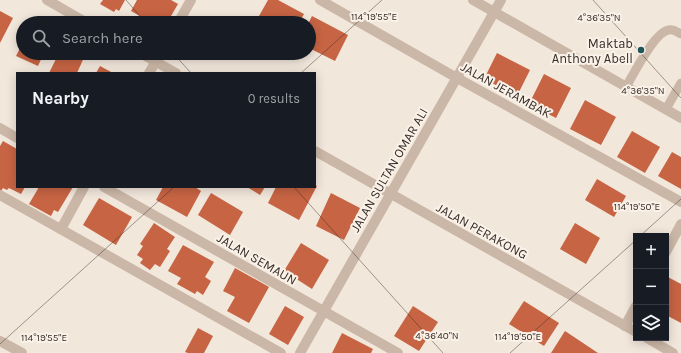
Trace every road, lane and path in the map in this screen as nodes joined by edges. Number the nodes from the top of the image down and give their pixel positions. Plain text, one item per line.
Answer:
1 (47, 0) edge
2 (191, 0) edge
3 (320, 0) edge
4 (473, 0) edge
5 (501, 0) edge
6 (494, 12) junction
7 (75, 16) edge
8 (182, 16) edge
9 (681, 34) edge
10 (156, 60) edge
11 (161, 60) edge
12 (150, 72) edge
13 (175, 72) edge
14 (456, 78) junction
15 (681, 83) edge
16 (626, 87) junction
17 (666, 109) junction
18 (681, 118) edge
19 (0, 128) edge
20 (16, 137) edge
21 (316, 153) edge
22 (83, 188) edge
23 (106, 188) edge
24 (391, 194) junction
25 (0, 195) edge
26 (681, 202) edge
27 (681, 224) edge
28 (61, 229) junction
29 (669, 246) edge
30 (324, 312) junction
31 (633, 312) edge
32 (626, 326) junction
33 (633, 330) edge
34 (0, 341) edge
35 (652, 341) edge
36 (22, 353) edge
37 (281, 353) edge
38 (300, 353) edge
39 (398, 353) edge
40 (673, 353) edge

1 - 7 street
2 - 8 street
3 - 14 street, JALAN JERAMBAK
4 - 6 street
5 - 6 street, JALAN SULTAN OMAR ALI
6 - 14 street, JALAN SULTAN OMAR ALI
6 - 16 street
9 - 16 lane
10 - 12 street
11 - 13 street
14 - 24 street, JALAN SULTAN OMAR ALI
14 - 26 street, JALAN JERAMBAK
15 - 17 lane
16 - 17 street
17 - 18 street
19 - 20 street
21 - 24 street, JALAN PERAKONG
22 - 28 street
23 - 30 street, JALAN SEMAUN
24 - 30 street, JALAN SULTAN OMAR ALI
24 - 32 street, JALAN PERAKONG
25 - 28 street
27 - 29 street
28 - 37 street
30 - 38 street, JALAN SULTAN OMAR ALI
30 - 39 street, JALAN SEMAUN
31 - 32 street
32 - 33 street, JALAN PERAKONG
34 - 36 street
35 - 40 street

